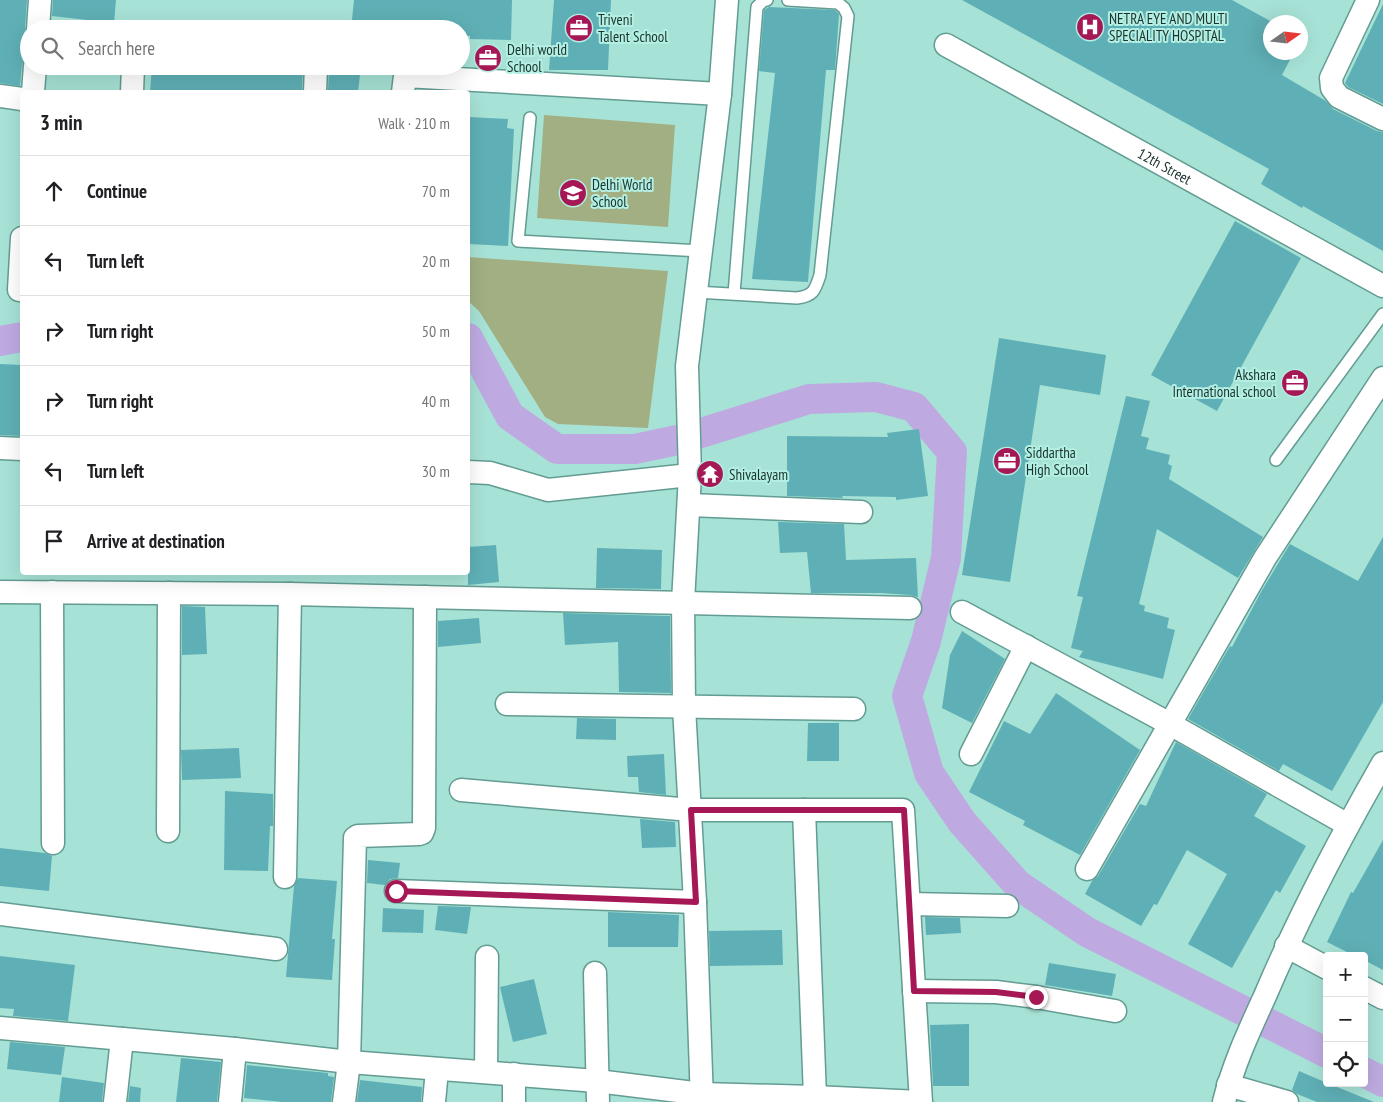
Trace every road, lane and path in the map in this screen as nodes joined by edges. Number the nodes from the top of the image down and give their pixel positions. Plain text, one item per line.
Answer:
1 (40, 0) edge
2 (727, 0) edge
3 (767, 0) edge
4 (788, 0) edge
5 (1368, 0) edge
6 (39, 20) edge
7 (946, 45) dead end
8 (34, 75) edge
9 (133, 75) edge
10 (316, 75) edge
11 (33, 90) edge
12 (132, 90) edge
13 (315, 90) edge
14 (403, 90) edge
15 (720, 94) junction
16 (0, 96) edge
17 (20, 99) edge
18 (530, 118) dead end
19 (1383, 119) edge
20 (701, 250) junction
21 (20, 273) edge
22 (1383, 286) edge
23 (19, 290) dead end
24 (696, 292) junction
25 (734, 294) junction
26 (1383, 314) edge
27 (1383, 378) edge
28 (0, 448) edge
29 (20, 449) edge
30 (1276, 460) dead end
31 (470, 472) edge
32 (690, 475) junction
33 (689, 505) junction
34 (861, 512) dead end
35 (0, 592) edge
36 (52, 592) junction
37 (169, 593) junction
38 (290, 594) junction
39 (425, 597) junction
40 (684, 602) junction
41 (910, 608) dead end
42 (962, 612) dead end
43 (1026, 646) junction
44 (507, 704) dead end
45 (684, 707) junction
46 (854, 709) dead end
47 (1170, 724) junction
48 (972, 754) dead end
49 (1383, 763) edge
50 (461, 790) dead end
51 (691, 810) junction
52 (804, 810) junction
53 (1348, 824) junction
54 (168, 832) dead end
55 (53, 844) dead end
56 (1087, 869) dead end
57 (284, 877) dead end
58 (396, 891) dead end
59 (696, 902) junction
60 (909, 904) junction
61 (1007, 906) dead end
62 (0, 914) edge
63 (1286, 946) junction
64 (276, 949) dead end
65 (487, 957) dead end
66 (1323, 966) edge
67 (595, 972) dead end
68 (1368, 990) edge
69 (914, 991) junction
70 (1383, 998) edge
71 (1115, 1011) dead end
72 (0, 1028) edge
73 (122, 1039) junction
74 (236, 1049) junction
75 (348, 1062) junction
76 (437, 1070) junction
77 (486, 1072) junction
78 (514, 1074) junction
79 (597, 1092) edge
80 (1226, 1093) edge
81 (815, 1096) junction
82 (702, 1098) edge
83 (791, 1099) edge
84 (115, 1102) edge
85 (230, 1102) edge
86 (344, 1102) edge
87 (434, 1102) edge
88 (514, 1102) edge
89 (921, 1102) edge
90 (1287, 1102) edge

1 - 6 street
2 - 15 street
3 - 25 lane
4 - 25 lane
5 - 19 street
7 - 22 street, 12th Street
8 - 11 street
9 - 12 street
10 - 13 street
14 - 15 street
15 - 20 street
16 - 17 street
18 - 20 lane
20 - 24 street
21 - 23 street
24 - 25 lane
24 - 32 street
26 - 30 lane
27 - 47 street
28 - 29 street
31 - 32 street
32 - 33 street
33 - 34 street
33 - 40 street
35 - 36 street
36 - 37 street
36 - 55 street
37 - 38 street
37 - 54 street
38 - 39 street
38 - 57 street
39 - 40 street
39 - 75 street
40 - 41 street
40 - 45 street
42 - 43 street
43 - 47 street
43 - 48 street
44 - 45 street
45 - 46 street
45 - 51 street
47 - 53 street
47 - 56 street
49 - 53 street
50 - 51 street
51 - 52 street
51 - 59 street
52 - 60 street
52 - 81 street
53 - 63 street
58 - 59 street
59 - 82 street
60 - 61 street
60 - 69 street
62 - 64 street
63 - 66 street
63 - 80 street
65 - 77 street
67 - 79 street
68 - 70 street
69 - 71 street
69 - 89 street
72 - 73 street
73 - 74 street
73 - 84 street
74 - 75 street
74 - 85 street
75 - 76 street
75 - 86 street
76 - 77 street
76 - 87 street
77 - 78 street
78 - 79 street
78 - 88 street
79 - 82 street
80 - 90 street
81 - 83 street
81 - 89 street
82 - 83 street

